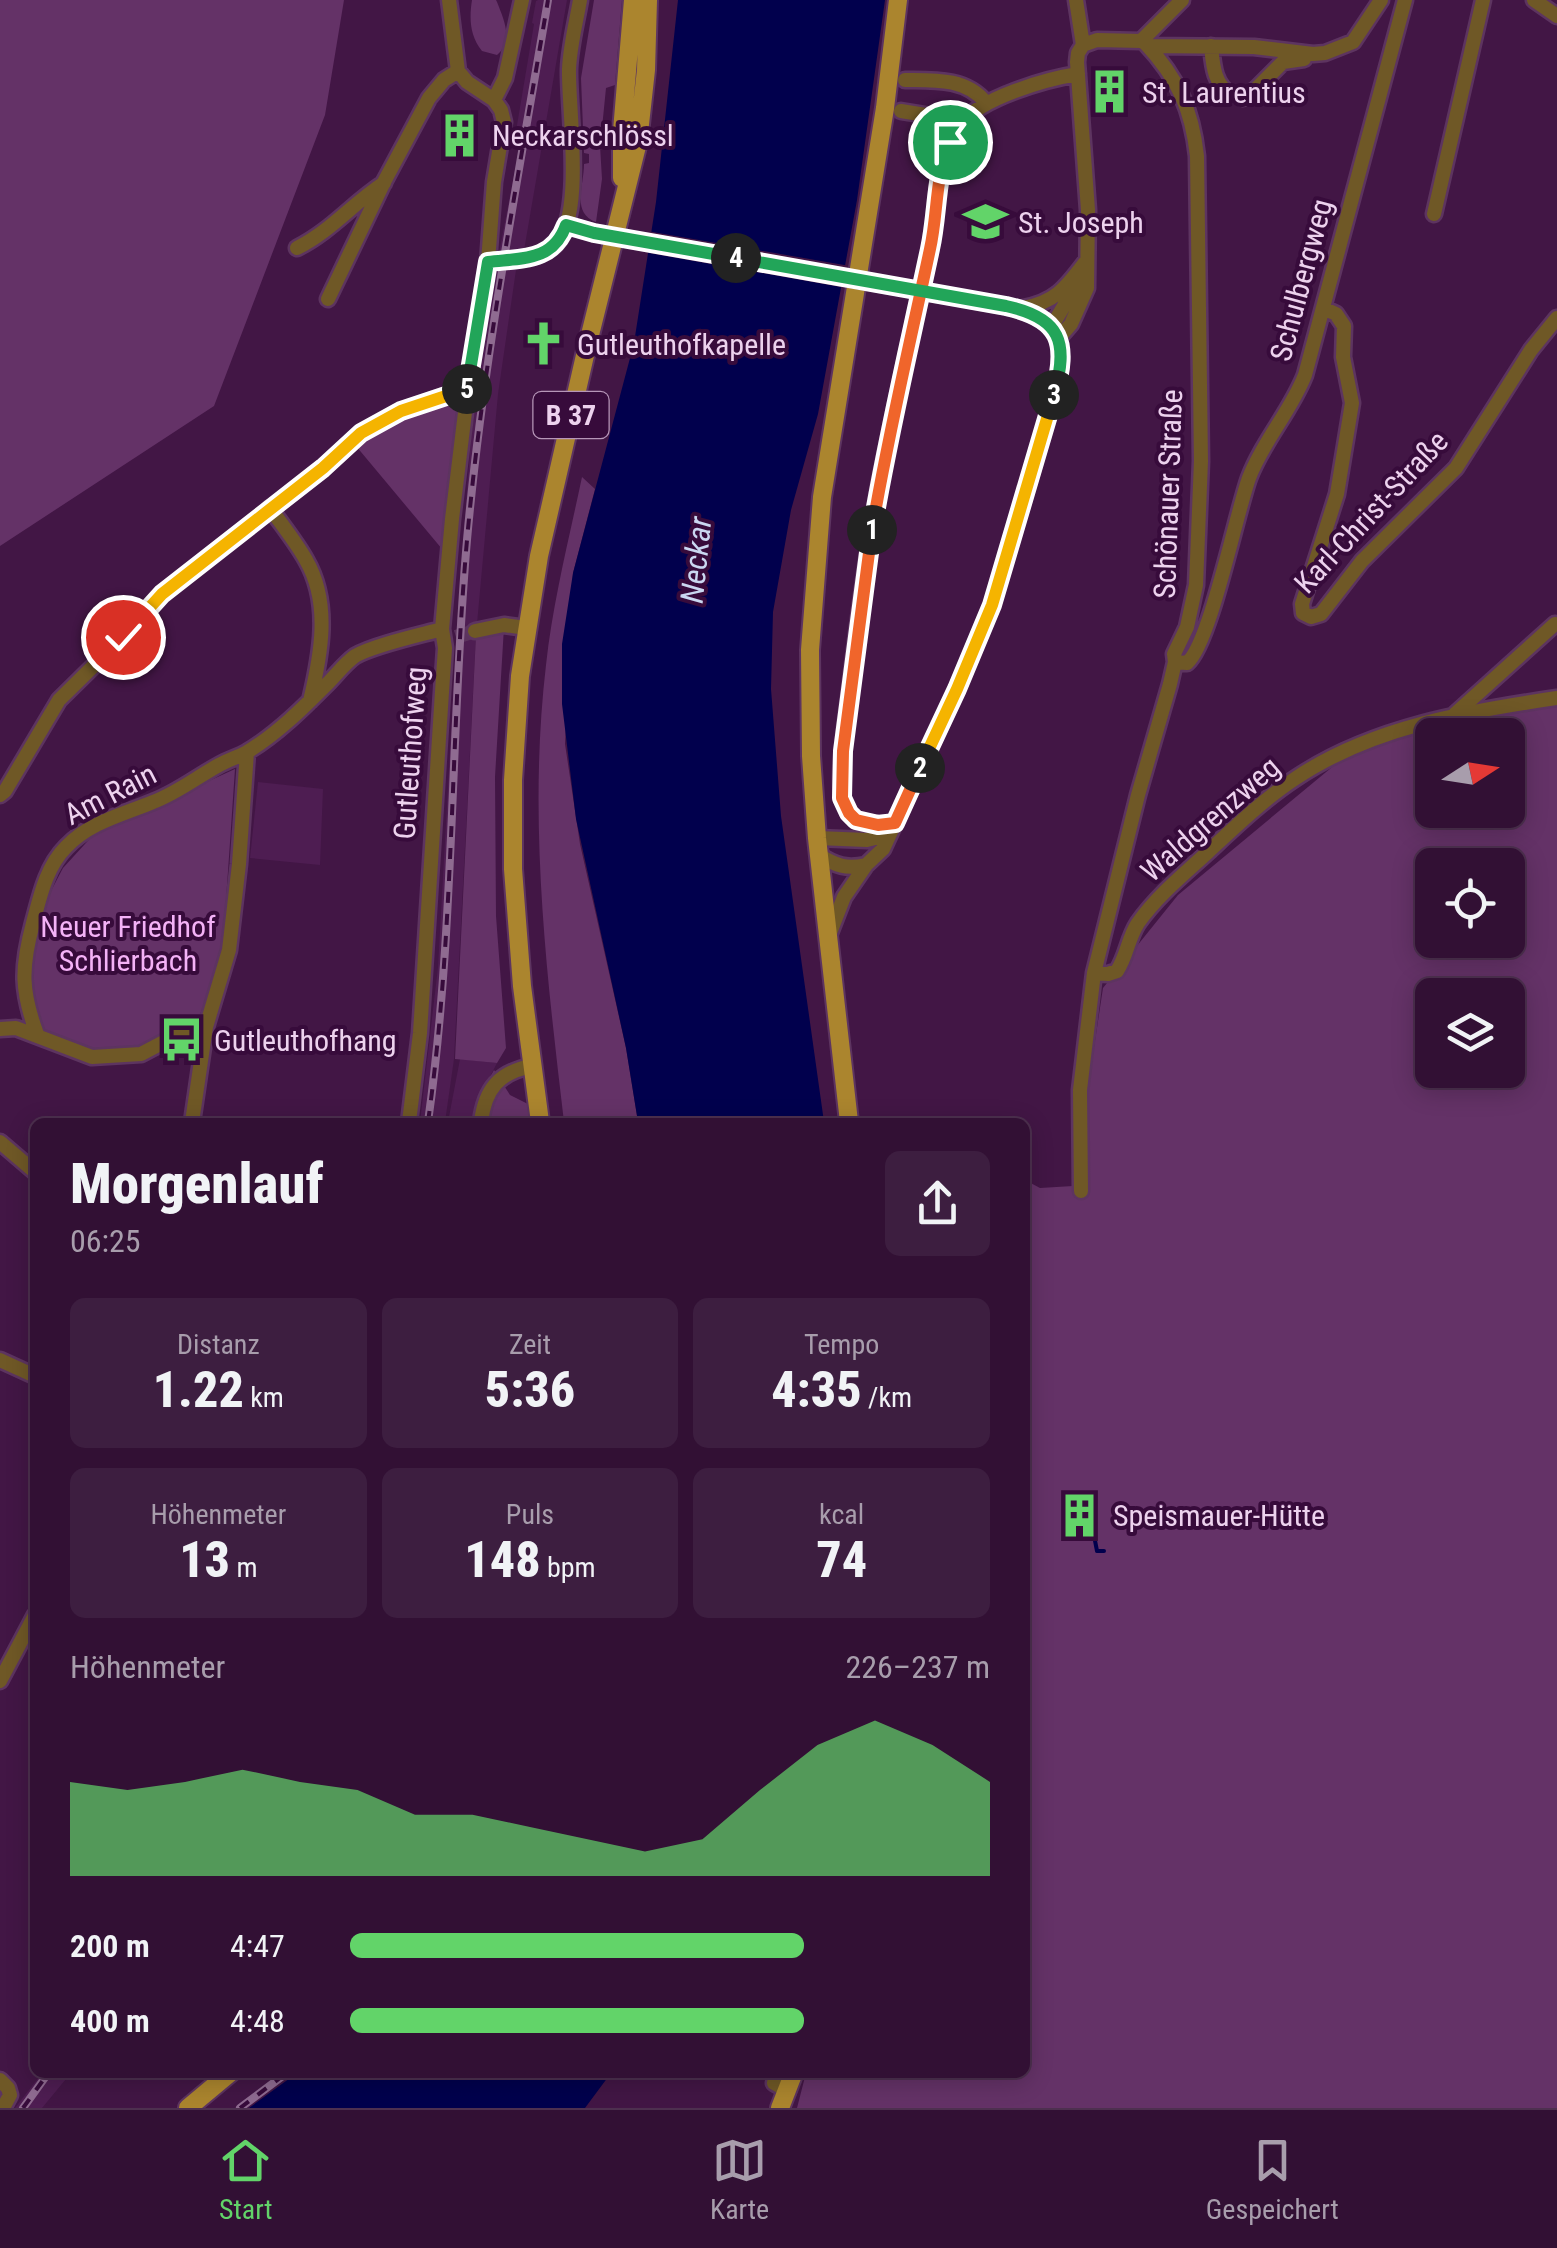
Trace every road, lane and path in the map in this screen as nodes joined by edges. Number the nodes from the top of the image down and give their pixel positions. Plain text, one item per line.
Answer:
1 (448, 0) edge
2 (522, 0) edge
3 (580, 0) edge
4 (632, 0) edge
5 (648, 0) edge
6 (898, 0) edge
7 (1076, 0) edge
8 (1182, 0) edge
9 (1381, 0) edge
10 (1405, 0) edge
11 (1483, 0) edge
12 (1534, 0) edge
13 (1557, 16) edge
14 (1145, 43) junction
15 (1083, 46) junction
16 (1211, 46) junction
17 (1318, 54) junction
18 (458, 71) junction
19 (1078, 74) junction
20 (905, 80) dead end
21 (494, 100) junction
22 (986, 103) junction
23 (901, 111) dead end
24 (962, 122) junction
25 (384, 182) junction
26 (622, 204) junction
27 (1434, 214) dead end
28 (566, 225) junction
29 (297, 248) dead end
30 (1087, 260) junction
31 (488, 262) junction
32 (328, 298) dead end
33 (1017, 308) junction
34 (1323, 308) junction
35 (1557, 318) edge
36 (1055, 333) junction
37 (468, 388) junction
38 (270, 508) junction
39 (1555, 624) edge
40 (526, 628) junction
41 (475, 631) tunnel mouth
42 (446, 636) junction
43 (1175, 662) junction
44 (1557, 698) edge
45 (310, 700) junction
46 (1451, 718) joint
47 (1415, 727) edge
48 (246, 752) junction
49 (0, 795) edge
50 (891, 829) junction
51 (818, 847) junction
52 (866, 865) junction
53 (828, 938) junction
54 (1094, 973) junction
55 (206, 1027) junction
56 (0, 1029) edge
57 (37, 1034) junction
58 (532, 1066) junction
59 (193, 1118) edge
60 (408, 1118) edge
61 (482, 1118) edge
62 (539, 1118) edge
63 (849, 1118) edge
64 (0, 1142) edge
65 (30, 1168) edge
66 (1081, 1191) dead end
67 (0, 1360) edge
68 (30, 1374) edge
69 (30, 1623) edge
70 (0, 1680) edge
71 (224, 2078) edge
72 (0, 2080) edge
73 (4, 2108) edge
74 (188, 2108) edge

1 - 18 street
2 - 21 street
3 - 28 street
4 - 26 main road, B 37
5 - 26 main road, B 37
6 - 51 main road
7 - 15 street
8 - 14 street
9 - 17 street
10 - 34 street, Schulbergweg
11 - 27 street
12 - 13 street
14 - 15 street
14 - 16 street
14 - 43 street, Schönauer Straße
15 - 19 street
16 - 17 street
16 - 17 street
18 - 21 street
18 - 25 street
19 - 22 street
19 - 30 street
20 - 22 street
21 - 31 street, Gutleuthofweg
22 - 24 street
23 - 24 street
24 - 50 street
25 - 29 street
25 - 32 street
26 - 40 main road, B 37
28 - 31 street
28 - 33 street, bridge
30 - 33 street
30 - 36 street
31 - 37 street, Gutleuthofweg
33 - 36 street
34 - 35 street, Karl-Christ-Straße
34 - 43 street, Schulbergweg
36 - 50 street
37 - 38 street
37 - 42 street, Gutleuthofweg
38 - 45 street
38 - 49 street
39 - 46 street, Waldgrenzweg
40 - 41 street
40 - 58 main road, B 37
42 - 45 street, Am Rain
42 - 60 street, Gutleuthofweg
43 - 54 street, Schönauer Straße
44 - 46 street, Waldgrenzweg
45 - 48 street, Am Rain
47 - 54 street, Waldgrenzweg
48 - 55 street
48 - 57 street, Am Rain
50 - 51 street
50 - 52 street
51 - 52 street
51 - 53 main road
52 - 53 street
53 - 63 main road
54 - 66 street, Schönauer Straße
55 - 57 street
55 - 59 street
56 - 57 street
58 - 61 street
58 - 62 main road, B 37
64 - 65 street
67 - 68 street
69 - 70 street
71 - 74 main road
72 - 73 street

